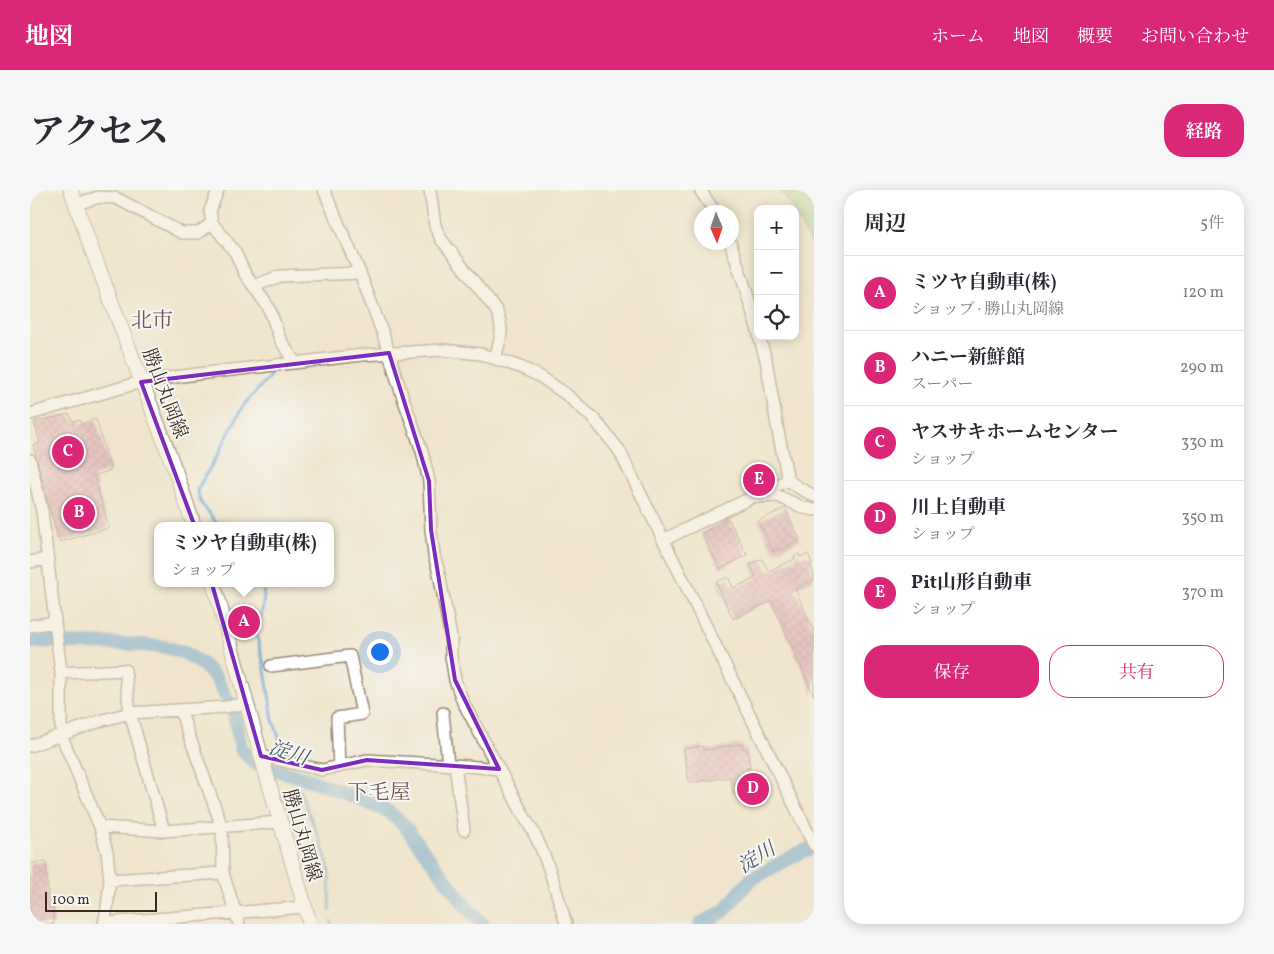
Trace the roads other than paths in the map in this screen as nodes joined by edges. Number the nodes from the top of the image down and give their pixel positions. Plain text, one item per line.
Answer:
1 (71, 190) edge
2 (218, 190) edge
3 (324, 190) edge
4 (430, 190) edge
5 (700, 190) edge
6 (76, 204) junction
7 (710, 205) edge
8 (212, 223) junction
9 (733, 250) edge
10 (360, 273) junction
11 (254, 286) junction
12 (754, 318) edge
13 (760, 340) edge
14 (389, 353) junction
15 (494, 359) junction
16 (295, 363) junction
17 (141, 382) junction
18 (30, 414) edge
19 (30, 460) edge
20 (788, 480) junction
21 (814, 496) edge
22 (754, 498) junction
23 (814, 510) edge
24 (193, 522) edge
25 (663, 540) junction
26 (48, 559) junction
27 (30, 562) edge
28 (214, 587) edge
29 (55, 622) junction
30 (30, 626) edge
31 (271, 666) dead end
32 (61, 673) junction
33 (243, 704) junction
34 (180, 710) junction
35 (443, 713) dead end
36 (130, 714) junction
37 (62, 734) junction
38 (30, 746) edge
39 (263, 763) junction
40 (452, 765) junction
41 (338, 767) junction
42 (498, 769) junction
43 (280, 822) junction
44 (100, 827) junction
45 (222, 827) junction
46 (464, 830) dead end
47 (164, 831) junction
48 (812, 841) edge
49 (223, 873) junction
50 (110, 880) junction
51 (304, 908) junction
52 (237, 919) edge
53 (170, 921) edge
54 (104, 923) edge
55 (310, 924) edge
56 (566, 924) edge

1 - 6 main road, 勝山丸岡線
2 - 8 street
3 - 10 street
4 - 15 street
5 - 7 street
6 - 8 street
6 - 17 main road, 勝山丸岡線
8 - 11 street
9 - 12 street
10 - 11 street
10 - 14 street
11 - 16 street
13 - 20 street
14 - 15 street
14 - 16 street
14 - 42 street
15 - 25 street
16 - 17 street
17 - 18 street
17 - 24 main road, 勝山丸岡線
19 - 26 street
20 - 21 street
20 - 22 street
22 - 23 street
22 - 25 street
25 - 48 street
26 - 27 street
26 - 29 street
28 - 33 main road, 勝山丸岡線
29 - 30 street
29 - 32 street
31 - 41 street
32 - 36 street
32 - 37 street
33 - 34 street
33 - 39 main road, 勝山丸岡線
34 - 36 street
34 - 45 street
35 - 40 street
36 - 37 street
36 - 47 street
37 - 38 street
37 - 44 street
39 - 41 street
39 - 43 main road, 勝山丸岡線
40 - 41 street
40 - 42 street
40 - 46 street
42 - 56 street
43 - 45 street
43 - 51 main road, 勝山丸岡線
44 - 47 street
44 - 50 street
45 - 47 street
45 - 49 street
49 - 50 street
49 - 52 street
50 - 54 street
51 - 52 street
51 - 55 main road, 勝山丸岡線
52 - 53 street
53 - 54 street

